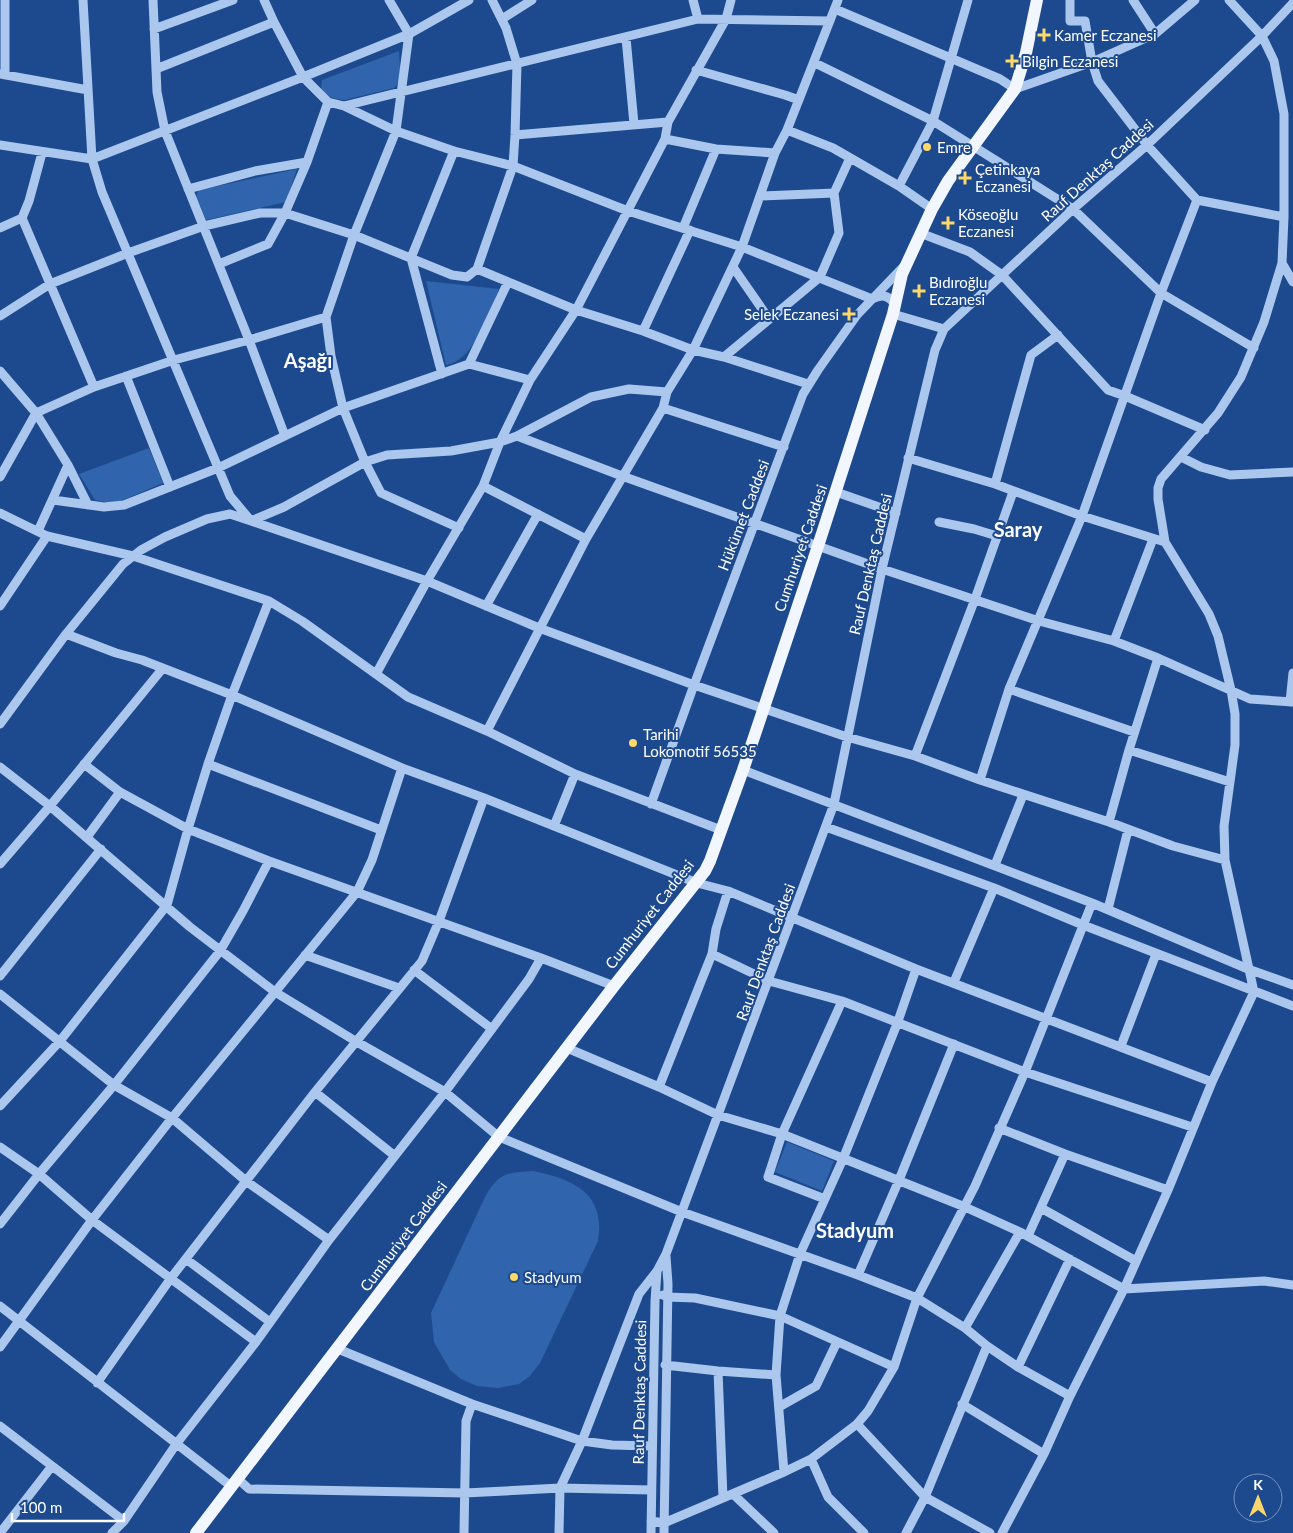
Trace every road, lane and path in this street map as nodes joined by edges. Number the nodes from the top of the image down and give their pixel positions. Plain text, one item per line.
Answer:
1 (5, 0) edge
2 (83, 0) edge
3 (153, 0) edge
4 (233, 0) edge
5 (264, 0) edge
6 (389, 0) edge
7 (450, 0) edge
8 (469, 0) edge
9 (492, 0) edge
10 (532, 0) edge
11 (693, 0) edge
12 (731, 0) edge
13 (968, 0) edge
14 (1037, 0) edge
15 (1070, 0) edge
16 (1133, 0) edge
17 (1193, 0) edge
18 (1228, 0) edge
19 (1293, 3) edge
20 (836, 4) edge
21 (456, 8) junction
22 (3, 17) edge
23 (726, 18) junction
24 (502, 19) junction
25 (698, 19) junction
26 (830, 21) junction
27 (274, 22) junction
28 (154, 29) junction
29 (409, 34) junction
30 (1154, 34) junction
31 (1262, 36) junction
32 (626, 38) junction
33 (951, 58) junction
34 (815, 62) junction
35 (1092, 62) junction
36 (517, 64) junction
37 (156, 69) junction
38 (696, 70) junction
39 (3, 74) edge
40 (303, 77) junction
41 (1015, 89) junction
42 (88, 90) junction
43 (402, 92) junction
44 (799, 100) junction
45 (328, 102) junction
46 (344, 106) junction
47 (1289, 114) edge
48 (932, 121) junction
49 (668, 122) junction
50 (634, 124) junction
51 (165, 130) junction
52 (787, 130) junction
53 (396, 131) junction
54 (515, 135) junction
55 (665, 139) junction
56 (0, 145) edge
57 (973, 145) junction
58 (1147, 145) junction
59 (716, 149) junction
60 (454, 151) junction
61 (42, 153) junction
62 (775, 153) junction
63 (850, 158) junction
64 (92, 159) junction
65 (307, 162) junction
66 (513, 166) junction
67 (899, 186) junction
68 (188, 189) junction
69 (834, 193) junction
70 (760, 196) junction
71 (1197, 200) junction
72 (932, 209) junction
73 (1073, 209) junction
74 (628, 211) junction
75 (285, 213) junction
76 (1284, 217) junction
77 (22, 218) junction
78 (204, 226) junction
79 (0, 228) edge
80 (687, 229) junction
81 (920, 233) junction
82 (354, 235) junction
83 (742, 247) junction
84 (128, 253) junction
85 (411, 258) junction
86 (907, 262) junction
87 (1282, 263) junction
88 (219, 264) junction
89 (732, 267) junction
90 (477, 269) junction
91 (1002, 275) junction
92 (820, 277) junction
93 (508, 282) junction
94 (1293, 282) edge
95 (50, 284) junction
96 (1161, 293) junction
97 (872, 298) junction
98 (894, 309) junction
99 (576, 310) junction
100 (0, 316) edge
101 (326, 317) junction
102 (769, 319) junction
103 (944, 329) junction
104 (643, 331) junction
105 (1058, 335) junction
106 (249, 340) junction
107 (1254, 348) junction
108 (693, 350) junction
109 (724, 357) junction
110 (174, 360) junction
111 (469, 364) junction
112 (0, 370) edge
113 (442, 374) junction
114 (126, 376) junction
115 (530, 380) junction
116 (808, 384) junction
117 (94, 387) junction
118 (667, 392) junction
119 (1125, 396) junction
120 (343, 408) junction
121 (663, 408) junction
122 (36, 413) junction
123 (1205, 430) junction
124 (285, 436) junction
125 (517, 436) junction
126 (500, 442) junction
127 (784, 447) junction
128 (1181, 457) junction
129 (908, 458) junction
130 (365, 462) junction
131 (68, 465) junction
132 (218, 468) junction
133 (1293, 472) edge
134 (622, 476) junction
135 (0, 477) edge
136 (995, 484) junction
137 (483, 486) junction
138 (170, 487) junction
139 (836, 492) junction
140 (1013, 492) junction
141 (53, 500) junction
142 (88, 505) junction
143 (0, 513) edge
144 (896, 513) junction
145 (538, 514) junction
146 (1082, 516) junction
147 (251, 521) junction
148 (939, 522) dead end
149 (754, 524) junction
150 (459, 528) junction
151 (38, 531) junction
152 (48, 536) junction
153 (997, 536) junction
154 (586, 539) junction
155 (1153, 539) junction
156 (1165, 542) junction
157 (818, 546) junction
158 (134, 556) junction
159 (882, 569) junction
160 (426, 581) junction
161 (975, 599) junction
162 (269, 601) junction
163 (0, 606) edge
164 (486, 606) junction
165 (1039, 621) junction
166 (539, 628) junction
167 (66, 634) junction
168 (1114, 641) junction
169 (1158, 658) junction
170 (163, 668) junction
171 (1293, 673) edge
172 (376, 674) junction
173 (694, 684) junction
174 (1009, 689) junction
175 (1231, 690) junction
176 (232, 695) junction
177 (1292, 702) edge
178 (763, 708) junction
179 (0, 724) edge
180 (487, 730) junction
181 (1134, 732) junction
182 (847, 737) junction
183 (1129, 750) junction
184 (915, 756) junction
185 (84, 764) junction
186 (208, 764) junction
187 (0, 767) edge
188 (402, 768) junction
189 (743, 770) junction
190 (575, 774) junction
191 (980, 780) junction
192 (1230, 782) junction
193 (120, 792) junction
194 (1023, 794) junction
195 (484, 798) junction
196 (651, 804) junction
197 (834, 804) junction
198 (50, 806) junction
199 (1109, 822) junction
200 (554, 826) junction
201 (826, 827) junction
202 (188, 829) junction
203 (381, 830) junction
204 (721, 830) junction
205 (1128, 830) junction
206 (87, 837) junction
207 (101, 848) junction
208 (2, 859) edge
209 (1225, 860) junction
210 (269, 861) junction
211 (995, 865) junction
212 (698, 883) junction
213 (994, 888) junction
214 (728, 891) junction
215 (357, 892) junction
216 (1092, 903) junction
217 (167, 905) junction
218 (1108, 909) junction
219 (792, 917) junction
220 (439, 921) junction
221 (1083, 925) junction
222 (220, 951) junction
223 (712, 954) junction
224 (1156, 954) junction
225 (304, 955) junction
226 (541, 958) junction
227 (916, 969) junction
228 (1248, 969) junction
229 (414, 970) junction
230 (0, 976) edge
231 (769, 981) junction
232 (954, 982) junction
233 (614, 986) junction
234 (1293, 986) edge
235 (399, 988) junction
236 (276, 992) junction
237 (1254, 992) junction
238 (0, 994) edge
239 (842, 1001) junction
240 (1293, 1006) edge
241 (1046, 1017) junction
242 (897, 1024) junction
243 (492, 1029) junction
244 (60, 1041) junction
245 (356, 1042) junction
246 (954, 1044) junction
247 (1121, 1046) junction
248 (567, 1048) junction
249 (1025, 1072) junction
250 (1212, 1082) junction
251 (114, 1084) junction
252 (659, 1087) junction
253 (315, 1092) junction
254 (445, 1092) junction
255 (0, 1106) edge
256 (718, 1115) junction
257 (172, 1118) junction
258 (1192, 1127) junction
259 (999, 1128) junction
260 (782, 1134) junction
261 (499, 1136) junction
262 (0, 1147) edge
263 (1065, 1154) junction
264 (394, 1156) junction
265 (843, 1159) junction
266 (38, 1174) junction
267 (899, 1180) junction
268 (246, 1181) junction
269 (1168, 1190) junction
270 (825, 1199) junction
271 (964, 1207) junction
272 (1041, 1208) junction
273 (682, 1212) junction
274 (92, 1220) junction
275 (0, 1224) edge
276 (1024, 1234) junction
277 (329, 1240) junction
278 (666, 1254) junction
279 (800, 1254) junction
280 (186, 1259) junction
281 (1070, 1259) junction
282 (1136, 1261) junction
283 (657, 1271) junction
284 (858, 1275) junction
285 (171, 1278) junction
286 (1293, 1285) edge
287 (1124, 1289) junction
288 (656, 1291) junction
289 (668, 1297) junction
290 (917, 1298) junction
291 (0, 1306) edge
292 (780, 1316) junction
293 (20, 1321) junction
294 (270, 1322) junction
295 (965, 1328) junction
296 (256, 1342) junction
297 (837, 1342) junction
298 (987, 1346) junction
299 (0, 1347) edge
300 (338, 1349) junction
301 (665, 1365) junction
302 (894, 1367) junction
303 (1018, 1367) junction
304 (718, 1371) junction
305 (776, 1375) junction
306 (97, 1383) junction
307 (1070, 1396) junction
308 (472, 1404) junction
309 (962, 1404) junction
310 (779, 1407) junction
311 (857, 1424) junction
312 (0, 1426) edge
313 (582, 1441) junction
314 (176, 1443) junction
315 (652, 1446) junction
316 (1044, 1454) junction
317 (810, 1458) junction
318 (52, 1466) junction
319 (784, 1472) junction
320 (235, 1483) junction
321 (560, 1488) junction
322 (651, 1490) junction
323 (465, 1493) junction
324 (733, 1494) junction
325 (925, 1497) junction
326 (723, 1498) junction
327 (124, 1521) junction
328 (651, 1521) junction
329 (664, 1523) junction
330 (0, 1533) edge
331 (112, 1533) edge
332 (196, 1533) edge
333 (464, 1533) edge
334 (558, 1533) edge
335 (650, 1533) edge
336 (664, 1533) edge
337 (774, 1533) edge
338 (864, 1533) edge
339 (906, 1533) edge
340 (990, 1533) edge
341 (1002, 1533) edge

1 - 22 street
2 - 42 street
3 - 28 street
4 - 28 street
5 - 27 street
6 - 29 street
7 - 21 street
8 - 21 street
9 - 24 street
10 - 24 street
11 - 25 street
12 - 23 street
13 - 33 street
14 - 41 main road, Cumhuriyet Caddesi
15 - 35 street
16 - 30 street
17 - 30 street
18 - 31 street
19 - 31 street, Rauf Denktaş Caddesi
20 - 26 street
20 - 33 street
21 - 29 street
22 - 39 street
23 - 25 street
23 - 26 street
23 - 38 street
24 - 36 street
25 - 32 street
26 - 34 street
27 - 37 street
27 - 40 street
28 - 37 street
29 - 40 street
29 - 43 street
30 - 35 street
31 - 47 street
31 - 58 street, Rauf Denktaş Caddesi
32 - 36 street
32 - 50 street
33 - 41 street
33 - 48 street
34 - 44 street
34 - 48 street
35 - 41 street
35 - 58 street
36 - 43 street
36 - 54 street
37 - 51 street
38 - 44 street
38 - 49 street
39 - 42 street
40 - 45 street
40 - 51 street
41 - 57 main road, Cumhuriyet Caddesi
42 - 64 street
43 - 46 street
43 - 53 street
44 - 52 street
45 - 46 street
45 - 65 street
46 - 53 street
47 - 76 street
48 - 57 street
48 - 67 street
49 - 50 street
49 - 55 street
50 - 54 street
51 - 64 street
51 - 68 street
52 - 62 street
52 - 63 street
53 - 60 street
53 - 82 street
54 - 66 street
55 - 59 street
55 - 74 street
56 - 61 street
57 - 72 main road, Cumhuriyet Caddesi
57 - 73 street
58 - 71 street
58 - 73 street, Rauf Denktaş Caddesi
59 - 62 street
59 - 80 street
60 - 66 street
60 - 85 street
61 - 64 street
61 - 77 street
62 - 70 street
63 - 67 street
63 - 69 street
64 - 84 street
65 - 68 street
65 - 75 street
66 - 74 street
66 - 90 street
67 - 72 street
68 - 78 street
69 - 70 street
69 - 92 street
70 - 83 street
71 - 76 street
71 - 96 street
72 - 81 main road, Cumhuriyet Caddesi
73 - 91 street, Rauf Denktaş Caddesi
73 - 96 street
74 - 80 street
74 - 99 street
75 - 78 street
75 - 82 street
75 - 88 street
76 - 87 street
77 - 79 street
77 - 95 street
78 - 84 street
78 - 88 street
80 - 83 street
80 - 104 street
81 - 86 main road, Cumhuriyet Caddesi
81 - 91 street
82 - 85 street
82 - 101 street
83 - 89 street
83 - 92 street
84 - 95 street
84 - 110 street
85 - 90 street
85 - 113 street
86 - 97 street, Hükümet Caddesi
86 - 98 main road, Cumhuriyet Caddesi
87 - 94 street
87 - 107 street
88 - 106 street
89 - 102 street
89 - 108 street
90 - 93 street
91 - 103 street, Rauf Denktaş Caddesi
91 - 105 street
92 - 97 street
92 - 102 street
93 - 99 street
93 - 111 street
95 - 100 street
95 - 117 street
96 - 107 street
96 - 119 street
97 - 98 street
97 - 116 street, Hükümet Caddesi
98 - 103 street
98 - 139 main road, Cumhuriyet Caddesi
99 - 104 street
99 - 115 street
101 - 106 street
101 - 120 street
102 - 109 street
103 - 129 street, Rauf Denktaş Caddesi
104 - 108 street
105 - 119 street
105 - 136 street
106 - 110 street
106 - 124 street
107 - 123 street
108 - 109 street
108 - 118 street
109 - 116 street
110 - 114 street
110 - 132 street
111 - 113 street
111 - 115 street
112 - 122 street
113 - 120 street
114 - 117 street
114 - 138 street
115 - 126 street
116 - 127 street, Hükümet Caddesi
117 - 122 street
118 - 121 street
118 - 125 street
119 - 123 street
119 - 146 street
120 - 124 street
120 - 130 street
121 - 127 street
121 - 134 street
122 - 131 street
122 - 135 street
123 - 128 street
124 - 132 street
125 - 126 street
125 - 134 street
126 - 130 street
126 - 137 street
127 - 149 street, Hükümet Caddesi
128 - 133 street
128 - 156 street
129 - 136 street
129 - 144 street, Rauf Denktaş Caddesi
130 - 147 street
130 - 150 street
131 - 141 street
131 - 142 street
132 - 138 street
132 - 147 street
134 - 149 street
134 - 154 street
136 - 140 street
137 - 145 street
137 - 150 street
138 - 142 street
139 - 144 street
139 - 157 main road, Cumhuriyet Caddesi
140 - 146 street
140 - 153 street
141 - 142 street
141 - 151 street
143 - 151 street
144 - 159 street, Rauf Denktaş Caddesi
145 - 154 street
145 - 164 street
146 - 155 street
146 - 165 street
147 - 158 street
147 - 160 street
148 - 153 street
149 - 157 street
149 - 173 street, Hükümet Caddesi
150 - 160 street
151 - 152 street
152 - 158 street
152 - 163 street
153 - 161 street
154 - 166 street
155 - 156 street
155 - 168 street
156 - 175 street
157 - 159 street
157 - 178 main road, Cumhuriyet Caddesi
158 - 162 street
158 - 167 street
159 - 161 street
159 - 182 street, Rauf Denktaş Caddesi
160 - 164 street
160 - 172 street
161 - 165 street
161 - 184 street
162 - 172 street
162 - 176 street
164 - 166 street
165 - 168 street
165 - 174 street
166 - 173 street
166 - 180 street
167 - 170 street
167 - 179 street
168 - 169 street
169 - 175 street
169 - 181 street
170 - 176 street
170 - 185 street
171 - 177 street
172 - 180 street
173 - 178 street
173 - 196 street, Hükümet Caddesi
174 - 181 street
174 - 191 street
175 - 177 street
175 - 192 street
176 - 186 street
176 - 188 street
178 - 182 street
178 - 189 main road, Cumhuriyet Caddesi
180 - 190 street
181 - 183 street
182 - 184 street
182 - 197 street, Rauf Denktaş Caddesi
183 - 192 street
183 - 199 street
184 - 191 street
185 - 193 street
185 - 198 street
186 - 202 street
186 - 203 street
187 - 198 street
188 - 195 street
188 - 203 street
189 - 197 street
189 - 204 main road, Cumhuriyet Caddesi
190 - 196 street
190 - 200 street
191 - 194 street
192 - 209 street
193 - 202 street
193 - 206 street
194 - 199 street
194 - 211 street
195 - 200 street
195 - 220 street
196 - 204 street
197 - 201 street, Rauf Denktaş Caddesi
197 - 211 street
198 - 206 street
198 - 208 street
199 - 205 street
200 - 212 street
201 - 213 street
201 - 219 street, Rauf Denktaş Caddesi
202 - 210 street
202 - 217 street
203 - 215 street
204 - 212 main road, Cumhuriyet Caddesi
205 - 209 street
205 - 218 street
206 - 207 street
207 - 217 street
207 - 230 street
209 - 228 street
210 - 215 street
210 - 222 street
211 - 216 street
212 - 214 street
212 - 233 main road, Cumhuriyet Caddesi
213 - 221 street
213 - 232 street
214 - 219 street
214 - 223 street
215 - 220 street
215 - 225 street
216 - 218 street
216 - 221 street
217 - 222 street
217 - 244 street
218 - 228 street
219 - 227 street
219 - 231 street, Rauf Denktaş Caddesi
220 - 226 street
220 - 229 street
221 - 224 street
221 - 241 street
222 - 236 street
222 - 251 street
223 - 231 street
223 - 252 street
224 - 237 street
224 - 247 street
225 - 235 street
225 - 236 street
226 - 233 street
226 - 243 street
227 - 232 street
227 - 242 street
228 - 234 street
228 - 237 street
229 - 235 street
229 - 243 street
231 - 239 street
231 - 256 street, Rauf Denktaş Caddesi
232 - 241 street
233 - 248 main road, Cumhuriyet Caddesi
235 - 245 street
236 - 245 street
236 - 257 street
237 - 240 street
237 - 250 street
238 - 244 street
239 - 242 street
239 - 260 street
241 - 247 street
241 - 249 street
242 - 246 street
242 - 265 street
243 - 254 street
244 - 251 street
244 - 255 street
245 - 253 street
245 - 254 street
246 - 249 street
246 - 267 street
247 - 250 street
248 - 252 street
248 - 261 main road, Cumhuriyet Caddesi
249 - 258 street
249 - 259 street
250 - 258 street
251 - 257 street
251 - 266 street
252 - 256 street
253 - 264 street
253 - 268 street
254 - 261 street
254 - 264 street
256 - 260 street
256 - 273 street, Rauf Denktaş Caddesi
257 - 268 street
257 - 274 street
258 - 269 street
259 - 263 street
259 - 271 street
260 - 265 street
260 - 270 street
261 - 273 street
261 - 300 main road, Cumhuriyet Caddesi
262 - 266 street
263 - 269 street
263 - 272 street
264 - 277 street
265 - 267 street
265 - 270 street
266 - 274 street
266 - 275 street
267 - 271 street
267 - 284 street
268 - 277 street
268 - 280 street
269 - 282 street
270 - 279 street
271 - 276 street
271 - 290 street
272 - 276 street
272 - 282 street
273 - 278 street, Rauf Denktaş Caddesi
273 - 279 street
274 - 285 street
274 - 293 street
276 - 281 street
276 - 295 street
277 - 294 street
278 - 283 street, Rauf Denktaş Caddesi
278 - 289 street, Rauf Denktaş Caddesi
279 - 284 street
279 - 292 street
280 - 285 street
280 - 294 street
281 - 287 street
281 - 303 street
282 - 287 street
283 - 288 street, Rauf Denktaş Caddesi
283 - 313 street
284 - 290 street
285 - 296 street
285 - 306 street
286 - 287 street
287 - 307 street
288 - 289 street
288 - 315 street, Rauf Denktaş Caddesi
289 - 292 street
289 - 301 street, Rauf Denktaş Caddesi
290 - 295 street
290 - 302 street
291 - 293 street
292 - 297 street
292 - 305 street
293 - 299 street
293 - 306 street
294 - 296 street
295 - 298 street
296 - 314 street
297 - 302 street
297 - 310 street
298 - 303 street
298 - 309 street
300 - 308 street
300 - 320 main road, Cumhuriyet Caddesi
301 - 304 street
301 - 329 street, Rauf Denktaş Caddesi
302 - 311 street
303 - 307 street
304 - 305 street
304 - 326 street
305 - 310 street
306 - 314 street
307 - 316 street
308 - 313 street
308 - 323 street
309 - 316 street
309 - 325 street
310 - 319 street
311 - 317 street
311 - 325 street
312 - 318 street
313 - 315 street
313 - 321 street
314 - 320 street
314 - 327 street
315 - 322 street, Rauf Denktaş Caddesi
316 - 341 street
317 - 319 street
317 - 338 street
318 - 327 street
318 - 330 street
319 - 324 street
320 - 323 street
320 - 332 main road, Cumhuriyet Caddesi
321 - 322 street
321 - 323 street
321 - 334 street
322 - 328 street, Rauf Denktaş Caddesi
323 - 333 street
324 - 326 street
324 - 337 street
325 - 339 street
325 - 340 street
326 - 329 street
327 - 331 street
328 - 329 street
328 - 335 street, Rauf Denktaş Caddesi
329 - 336 street, Rauf Denktaş Caddesi

